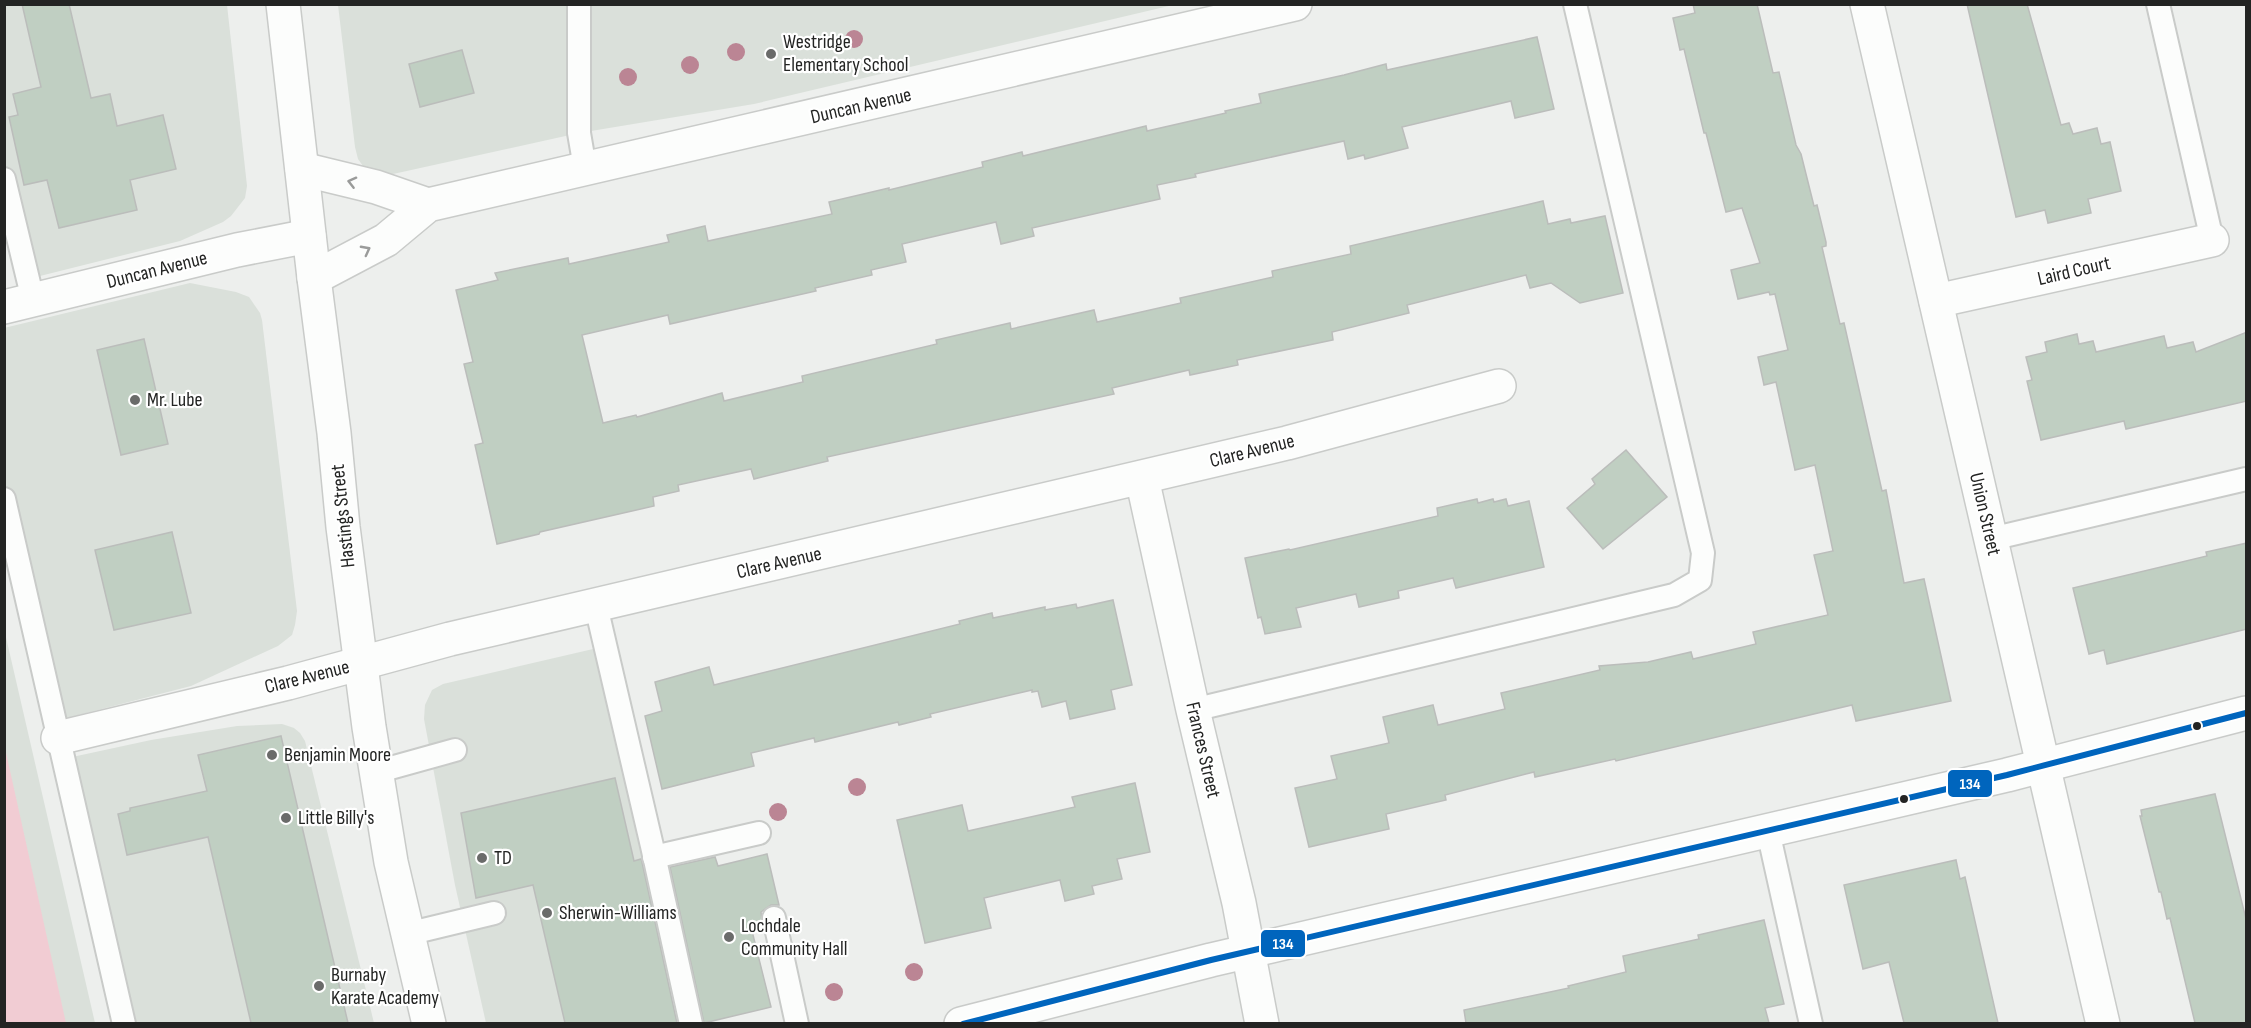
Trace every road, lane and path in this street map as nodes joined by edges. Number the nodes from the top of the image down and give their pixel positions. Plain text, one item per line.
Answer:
1 (283, 4) edge
2 (579, 4) edge
3 (1295, 4) edge
4 (1575, 4) edge
5 (1867, 4) edge
6 (2158, 4) edge
7 (585, 168) junction
8 (302, 169) junction
9 (4, 178) edge
10 (428, 205) junction
11 (309, 236) junction
12 (2212, 240) joint
13 (314, 278) junction
14 (1936, 301) junction
15 (19, 303) edge
16 (1500, 386) dead end
17 (1142, 478) junction
18 (2247, 479) edge
19 (4, 499) edge
20 (1991, 539) junction
21 (596, 606) junction
22 (360, 664) junction
23 (1192, 710) junction
24 (2247, 713) edge
25 (58, 738) junction
26 (455, 750) dead end
27 (2042, 765) junction
28 (376, 772) junction
29 (1768, 831) junction
30 (759, 833) dead end
31 (654, 857) junction
32 (494, 913) dead end
33 (774, 918) dead end
34 (407, 934) junction
35 (1248, 952) junction
36 (124, 1023) edge
37 (429, 1023) edge
38 (691, 1023) edge
39 (797, 1023) edge
40 (961, 1023) edge
41 (1262, 1023) edge
42 (1811, 1023) edge
43 (2103, 1023) edge

1 - 8 street, Hastings Street
2 - 7 lane
3 - 7 street, Duncan Avenue
4 - 23 lane
5 - 14 street, Union Street
6 - 12 lane
7 - 10 street, Duncan Avenue
10 -> 8 street
8 - 11 street, Hastings Street
9 - 15 lane
13 -> 10 street, Duncan Avenue
11 - 13 street, Hastings Street
11 - 15 street, Duncan Avenue
12 - 14 street, Laird Court
13 - 22 street, Hastings Street
14 - 20 street, Union Street
16 - 17 street, Clare Avenue
17 - 21 street, Clare Avenue
17 - 23 street, Frances Street
18 - 20 lane
19 - 25 lane
20 - 27 street, Union Street
21 - 22 street, Clare Avenue
21 - 31 lane
22 - 25 street, Clare Avenue
22 - 28 street, Hastings Street
23 - 35 street, Frances Street
24 - 27 street
25 - 36 lane
26 - 28 lane
27 - 29 street
27 - 43 street, Union Street
28 - 34 street, Hastings Street
29 - 35 street
29 - 42 lane
30 - 31 lane
31 - 38 lane
32 - 34 lane
33 - 39 lane
34 - 37 street, Hastings Street
35 - 40 street
35 - 41 street, Frances Street

